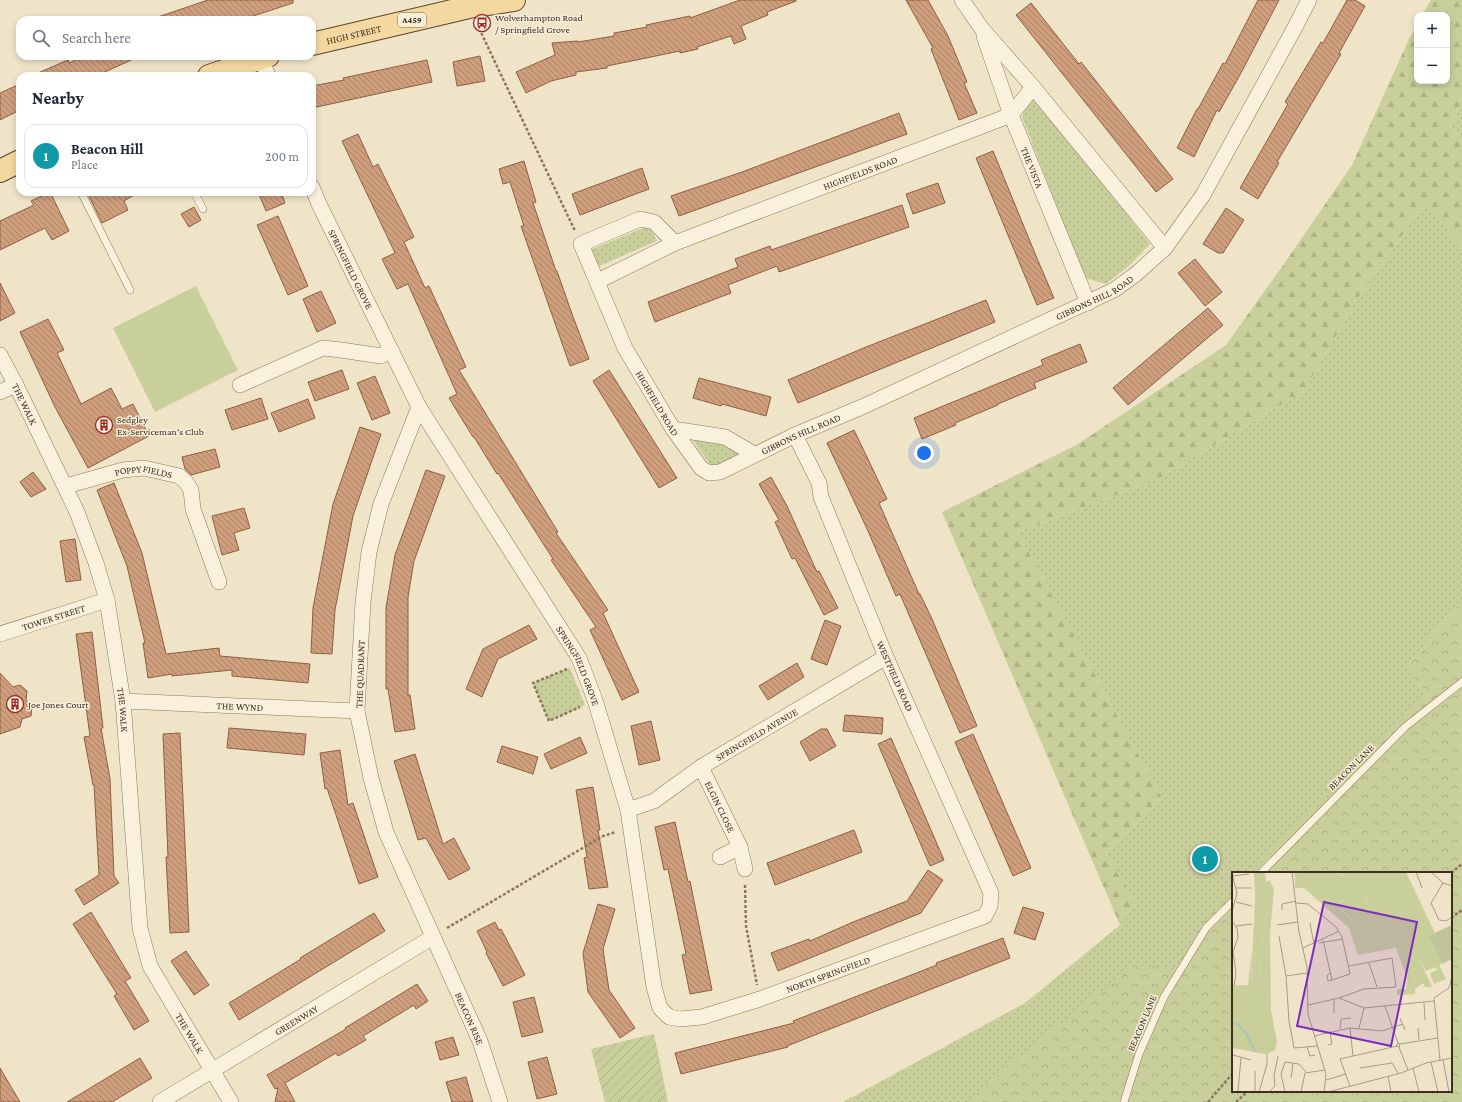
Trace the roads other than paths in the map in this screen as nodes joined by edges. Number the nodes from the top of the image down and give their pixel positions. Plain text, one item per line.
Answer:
1 (514, 0) edge
2 (962, 0) edge
3 (1309, 0) edge
4 (982, 29) junction
5 (316, 43) edge
6 (266, 63) edge
7 (227, 72) edge
8 (1033, 87) junction
9 (1011, 115) junction
10 (16, 164) edge
11 (0, 171) edge
12 (82, 196) edge
13 (196, 196) edge
14 (316, 196) edge
15 (203, 209) dead end
16 (675, 243) junction
17 (1165, 248) junction
18 (598, 281) junction
19 (130, 290) dead end
20 (1088, 303) junction
21 (392, 350) junction
22 (0, 355) edge
23 (240, 384) dead end
24 (16, 386) junction
25 (0, 392) edge
26 (419, 407) junction
27 (673, 429) junction
28 (795, 435) junction
29 (754, 454) junction
30 (66, 486) junction
31 (219, 582) dead end
32 (107, 600) junction
33 (0, 634) edge
34 (886, 657) junction
35 (1462, 682) edge
36 (123, 701) junction
37 (358, 711) junction
38 (700, 767) junction
39 (628, 810) junction
40 (740, 847) junction
41 (720, 857) dead end
42 (745, 869) road end
43 (1262, 872) edge
44 (1232, 902) edge
45 (985, 916) joint
46 (433, 937) junction
47 (669, 1017) joint
48 (212, 1070) junction
49 (160, 1102) edge
50 (231, 1102) edge
51 (500, 1102) edge
52 (1124, 1102) edge

1 - 5 main road, HIGH STREET / A459
2 - 4 street, THE VISTA
3 - 17 street, GIBBONS HILL ROAD
4 - 8 street, THE VISTA
4 - 9 street, THE VISTA
6 - 7 main road
8 - 9 street
8 - 17 street, THE VISTA
9 - 16 street, HIGHFIELDS ROAD
9 - 20 street, THE VISTA
10 - 11 main road
12 - 19 lane
13 - 15 lane
14 - 21 street, SPRINGFIELD GROVE
16 - 18 street, HIGHFIELDS ROAD
16 - 18 street
17 - 20 street, GIBBONS HILL ROAD
18 - 27 street, HIGHFIELD ROAD
20 - 28 street, GIBBONS HILL ROAD
21 - 23 street
21 - 26 street, SPRINGFIELD GROVE
22 - 24 street, THE WALK
24 - 25 street
24 - 30 street, THE WALK
26 - 37 street, THE QUADRANT
26 - 39 street, SPRINGFIELD GROVE
27 - 29 street
27 - 29 street, HIGHFIELD ROAD
28 - 29 street, GIBBONS HILL ROAD
28 - 34 street, WESTFIELD ROAD
30 - 31 street, POPPY FIELDS
30 - 32 street, THE WALK
32 - 33 street, TOWER STREET
32 - 36 street, THE WALK
34 - 38 street, SPRINGFIELD AVENUE
34 - 45 street, WESTFIELD ROAD
35 - 43 lane, BEACON LANE
36 - 37 street, THE WYND
36 - 48 street, THE WALK
37 - 46 street, THE QUADRANT
38 - 39 street, SPRINGFIELD AVENUE
38 - 40 street, ELGIN CLOSE
39 - 47 street, SPRINGFIELD GROVE
40 - 41 street
40 - 42 street, ELGIN CLOSE
44 - 52 lane, BEACON LANE
45 - 47 street, NORTH SPRINGFIELD
46 - 48 street, GREENWAY
46 - 51 street, BEACON RISE
48 - 49 street, GREENWAY
48 - 50 street, THE WALK

